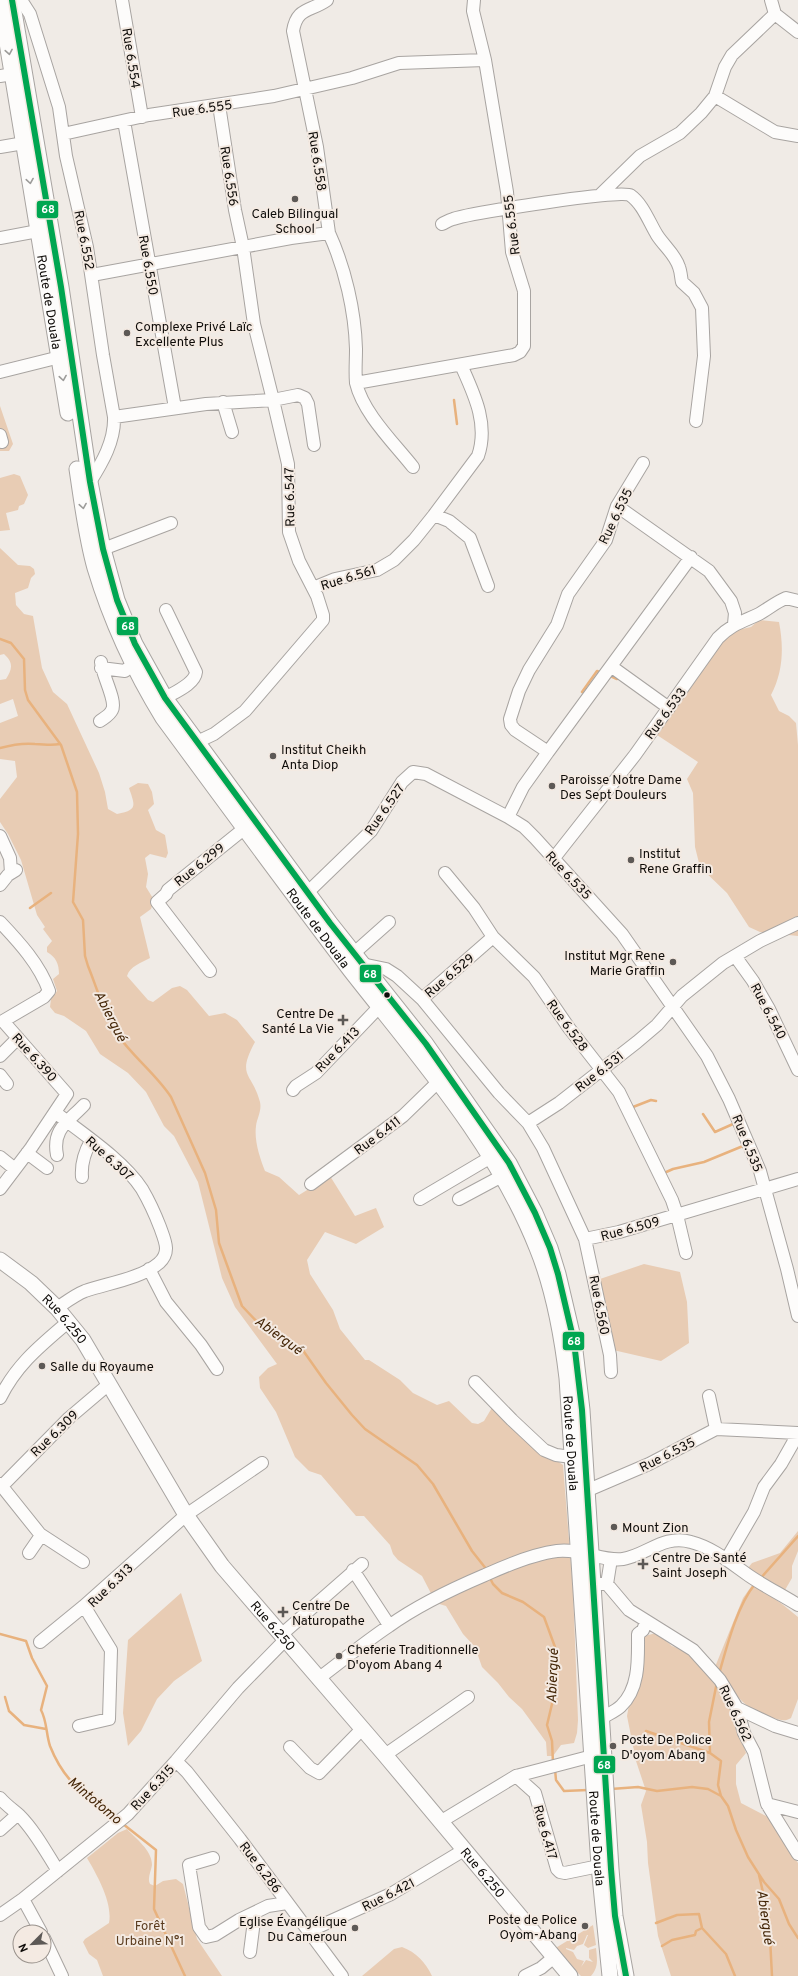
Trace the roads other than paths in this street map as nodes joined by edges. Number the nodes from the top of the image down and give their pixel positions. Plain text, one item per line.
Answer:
1 (0, 0) edge
2 (12, 0) edge
3 (21, 0) edge
4 (122, 0) edge
5 (327, 0) edge
6 (474, 0) edge
7 (771, 0) edge
8 (775, 14) junction
9 (798, 32) edge
10 (485, 60) junction
11 (7, 75) edge
12 (306, 89) junction
13 (714, 96) junction
14 (219, 105) junction
15 (142, 117) junction
16 (124, 121) junction
17 (63, 134) junction
18 (798, 136) edge
19 (24, 143) junction
20 (0, 147) edge
21 (600, 195) junction
22 (509, 207) junction
23 (442, 224) dead end
24 (38, 231) junction
25 (329, 233) junction
26 (0, 238) edge
27 (243, 247) junction
28 (149, 264) junction
29 (92, 275) junction
30 (60, 357) junction
31 (461, 365) junction
32 (0, 372) edge
33 (356, 383) junction
34 (273, 400) junction
35 (223, 402) junction
36 (175, 408) junction
37 (114, 417) junction
38 (696, 421) dead end
39 (232, 432) dead end
40 (314, 445) dead end
41 (643, 463) dead end
42 (414, 467) dead end
43 (90, 482) junction
44 (617, 506) junction
45 (434, 515) junction
46 (171, 523) dead end
47 (103, 549) junction
48 (691, 558) junction
49 (488, 586) dead end
50 (314, 588) junction
51 (797, 599) edge
52 (166, 610) dead end
53 (734, 624) junction
54 (132, 665) junction
55 (612, 667) junction
56 (165, 698) junction
57 (669, 708) junction
58 (100, 721) dead end
59 (197, 742) junction
60 (548, 752) junction
61 (474, 798) joint
62 (508, 817) junction
63 (245, 828) junction
64 (0, 836) edge
65 (554, 858) junction
66 (445, 873) dead end
67 (0, 885) edge
68 (308, 892) junction
69 (0, 922) edge
70 (389, 922) dead end
71 (798, 923) edge
72 (493, 937) junction
73 (735, 956) junction
74 (356, 963) junction
75 (210, 971) dead end
76 (422, 999) junction
77 (380, 1006) junction
78 (673, 1006) junction
79 (1, 1020) edge
80 (18, 1038) junction
81 (0, 1056) edge
82 (601, 1069) junction
83 (798, 1070) edge
84 (438, 1082) junction
85 (293, 1090) dead end
86 (84, 1105) dead end
87 (56, 1113) junction
88 (67, 1122) junction
89 (528, 1122) junction
90 (92, 1141) junction
91 (27, 1153) junction
92 (57, 1155) dead end
93 (0, 1157) edge
94 (491, 1157) junction
95 (47, 1168) dead end
96 (15, 1169) junction
97 (502, 1176) junction
98 (82, 1177) dead end
99 (798, 1179) edge
100 (311, 1184) dead end
101 (764, 1188) junction
102 (0, 1189) edge
103 (420, 1199) dead end
104 (458, 1199) dead end
105 (677, 1215) junction
106 (586, 1239) junction
107 (686, 1253) dead end
108 (0, 1260) edge
109 (149, 1269) junction
110 (57, 1308) junction
111 (798, 1316) edge
112 (68, 1322) junction
113 (217, 1369) dead end
114 (611, 1372) dead end
115 (475, 1382) dead end
116 (109, 1384) junction
117 (709, 1396) dead end
118 (0, 1398) edge
119 (716, 1428) junction
120 (798, 1433) edge
121 (572, 1457) junction
122 (262, 1463) dead end
123 (1, 1485) edge
124 (586, 1491) junction
125 (186, 1515) junction
126 (40, 1534) junction
127 (585, 1552) junction
128 (29, 1553) dead end
129 (611, 1559) junction
130 (726, 1560) junction
131 (83, 1562) dead end
132 (600, 1584) junction
133 (798, 1605) edge
134 (84, 1606) junction
135 (646, 1622) junction
136 (390, 1625) junction
137 (283, 1637) junction
138 (40, 1642) dead end
139 (318, 1679) junction
140 (468, 1697) dead end
141 (737, 1708) junction
142 (602, 1718) junction
143 (79, 1726) dead end
144 (362, 1729) junction
145 (798, 1733) edge
146 (290, 1747) dead end
147 (598, 1754) junction
148 (385, 1755) junction
149 (176, 1761) junction
150 (537, 1771) junction
151 (516, 1776) junction
152 (535, 1793) junction
153 (0, 1798) edge
154 (767, 1804) junction
155 (798, 1812) edge
156 (18, 1814) junction
157 (440, 1822) junction
158 (0, 1830) edge
159 (464, 1850) junction
160 (798, 1854) edge
161 (213, 1858) dead end
162 (599, 1866) junction
163 (58, 1871) junction
164 (23, 1899) junction
165 (287, 1903) junction
166 (255, 1913) junction
167 (0, 1915) edge
168 (37, 1924) edge
169 (309, 1931) junction
170 (250, 1952) dead end
171 (52, 1955) edge
172 (552, 1958) junction
173 (62, 1976) edge
174 (342, 1976) edge
175 (525, 1976) edge
176 (570, 1976) edge
177 (610, 1976) edge
178 (626, 1976) edge

1 -> 11 main road, Route de Douala
2 - 43 main road
3 - 17 street, Rue 6.552
4 - 15 street, Rue 6.554
5 - 12 street, Rue 6.558
6 - 10 street
7 - 8 street
8 - 9 street
8 - 13 street
10 - 12 street, Rue 6.555
10 - 22 street, Rue 6.555
11 - 19 main road, Route de Douala
12 - 14 street, Rue 6.555
12 - 25 street, Rue 6.558
13 - 18 street
13 - 21 street
14 - 15 street, Rue 6.555
14 - 27 street, Rue 6.556
15 - 16 street, Rue 6.555
16 - 17 street, Rue 6.555
16 - 28 street, Rue 6.550
17 - 29 street, Rue 6.552
19 - 20 street
19 -> 24 main road, Route de Douala
21 - 22 street
21 - 38 street
22 - 23 street
22 - 31 street, Rue 6.555
24 - 26 street
24 - 30 main road, Route de Douala
25 - 27 street
25 - 33 street
27 - 28 street
27 - 34 street, Rue 6.556
28 - 29 street
28 - 36 street, Rue 6.550
29 - 37 street, Rue 6.552
30 - 32 street
30 -> 54 main road, Route de Douala
31 - 33 street, Rue 6.555
31 - 45 street, Rue 6.561
33 - 42 street
34 - 35 street
34 - 40 street
34 - 50 street, Rue 6.547
35 - 36 street
35 - 39 street
36 - 37 street
37 - 43 street, Rue 6.552
41 - 44 street, Rue 6.535
43 - 47 main road
44 - 48 street
44 - 60 street, Rue 6.535
45 - 49 street
45 - 50 street, Rue 6.561
46 - 47 street
47 - 56 main road
48 - 53 street
48 - 55 street
50 - 59 street, Rue 6.547
51 - 53 street, Rue 6.533
52 - 56 street
53 - 57 street, Rue 6.533
54 - 58 street
54 - 63 main road, Route de Douala
55 - 57 street
55 - 60 street
56 - 59 main road
57 - 65 street, Rue 6.533
59 - 68 main road
60 - 62 street
61 - 62 street, Rue 6.535
61 - 68 street, Rue 6.527
62 - 65 street, Rue 6.535
63 - 74 main road, Route de Douala
63 - 75 street, Rue 6.299
64 - 67 street
65 - 78 street, Rue 6.535
66 - 72 street, Rue 6.528
68 - 74 main road
69 - 79 street, Rue 6.390
70 - 74 street
71 - 73 street, Rue 6.531
72 - 76 street, Rue 6.529
72 - 82 street, Rue 6.528
73 - 78 street, Rue 6.531
73 - 83 street, Rue 6.540
74 - 76 street, Rue 6.529
74 - 77 main road, Route de Douala
74 - 124 main road
76 - 89 street
77 - 84 main road, Route de Douala
77 - 85 street, Rue 6.413
78 - 82 street, Rue 6.531
78 - 101 street, Rue 6.535
79 - 80 street, Rue 6.390
80 - 81 street
80 - 87 street, Rue 6.390
82 - 89 street, Rue 6.531
82 - 105 street, Rue 6.528
84 - 94 main road, Route de Douala
84 - 100 street, Rue 6.411
86 - 88 street
87 - 88 street, Rue 6.307
87 - 91 street, Rue 6.390
88 - 90 street, Rue 6.307
88 - 92 street
89 - 106 street, Rue 6.509
90 - 98 street
90 - 109 street, Rue 6.307
91 - 95 street
91 - 96 street, Rue 6.390
93 - 96 street
94 - 97 main road, Route de Douala
94 - 103 street
96 - 102 street, Rue 6.390
97 - 104 street
97 - 121 main road, Route de Douala
99 - 101 street, Rue 6.509
101 - 105 street, Rue 6.509
101 - 111 street, Rue 6.535
105 - 106 street, Rue 6.509
105 - 107 street, Rue 6.528
106 - 114 street, Rue 6.560
108 - 110 main road, Rue 6.250
109 - 110 street, Rue 6.307
109 - 113 street
110 - 112 main road, Rue 6.250
112 - 116 main road, Rue 6.250
112 - 118 street
115 - 121 street
116 - 123 street, Rue 6.309
116 - 125 main road, Rue 6.250
117 - 119 street
119 - 120 street
119 - 124 street, Rue 6.535
120 - 130 street
121 - 127 main road, Route de Douala
122 - 125 street, Rue 6.313
123 - 126 street
124 - 127 main road
125 - 134 street, Rue 6.313
125 - 137 main road, Rue 6.250
126 - 128 street
126 - 131 street
127 - 129 street
127 - 132 main road
127 - 136 street
127 - 147 main road, Route de Douala
129 - 130 street
129 - 132 street
130 - 133 street
132 - 135 street, Rue 6.562
132 - 142 main road
134 - 138 street
134 - 143 street, Rue 6.313
135 - 141 street, Rue 6.562
135 - 142 street
136 - 137 street, Rue 6.315
136 - 139 street
137 - 139 main road, Rue 6.250
137 - 149 street, Rue 6.315
139 - 144 main road, Rue 6.250
140 - 148 street
141 - 145 street
141 - 154 street, Rue 6.562
142 - 147 main road
144 - 146 street
144 - 148 main road, Rue 6.250
147 - 150 street
147 - 162 main road, Route de Douala
147 - 178 main road
148 - 157 main road, Rue 6.250
149 - 163 street, Rue 6.315
149 - 165 street, Rue 6.286
150 - 151 street
150 - 152 street
151 - 152 street, Rue 6.417
151 - 157 street
152 - 162 street, Rue 6.417
153 - 156 street
154 - 155 street
154 - 160 street, Rue 6.562
156 - 158 street
156 - 163 street
157 - 159 main road, Rue 6.250
159 - 169 street, Rue 6.421
159 - 172 main road, Rue 6.250
161 - 166 street
162 - 177 main road, Route de Douala
163 - 164 street, Rue 6.315
164 - 167 street, Rue 6.315
164 - 168 street
165 - 166 street
165 - 169 street, Rue 6.286
166 - 170 street
169 - 174 street, Rue 6.286
171 - 173 street
172 - 175 street
172 - 176 main road, Rue 6.250

